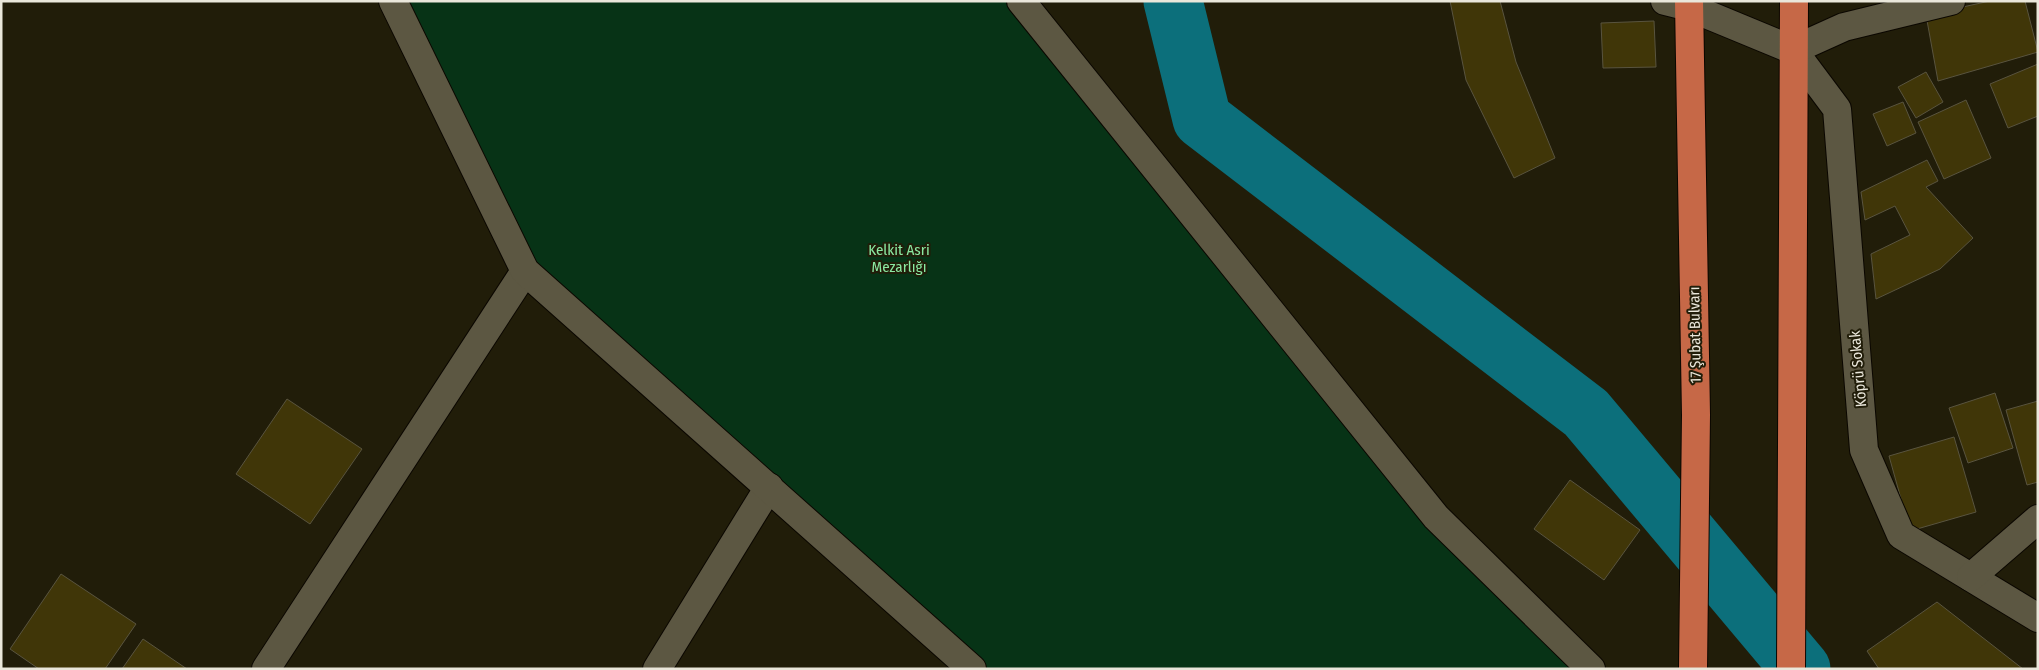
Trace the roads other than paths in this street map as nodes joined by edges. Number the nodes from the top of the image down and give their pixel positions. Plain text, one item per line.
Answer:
1 (393, 1) edge
2 (1021, 1) edge
3 (1794, 1) edge
4 (1951, 1) edge
5 (1681, 3) edge
6 (1793, 50) junction
7 (525, 271) junction
8 (769, 486) junction
9 (2038, 519) edge
10 (1971, 577) junction
11 (2038, 618) edge
12 (266, 669) edge
13 (656, 669) edge
14 (972, 669) edge
15 (1591, 669) edge
16 (1693, 669) edge
17 (1791, 669) edge

1 - 7 street
2 - 15 street
3 - 6 highway
4 - 6 street
5 - 6 street
5 - 16 highway, 17 Şubat Bulvarı
6 - 10 street, Köprü Sokak
6 - 17 highway
7 - 8 street
7 - 12 street
8 - 13 street
8 - 14 street
9 - 10 street
10 - 11 street, Köprü Sokak

